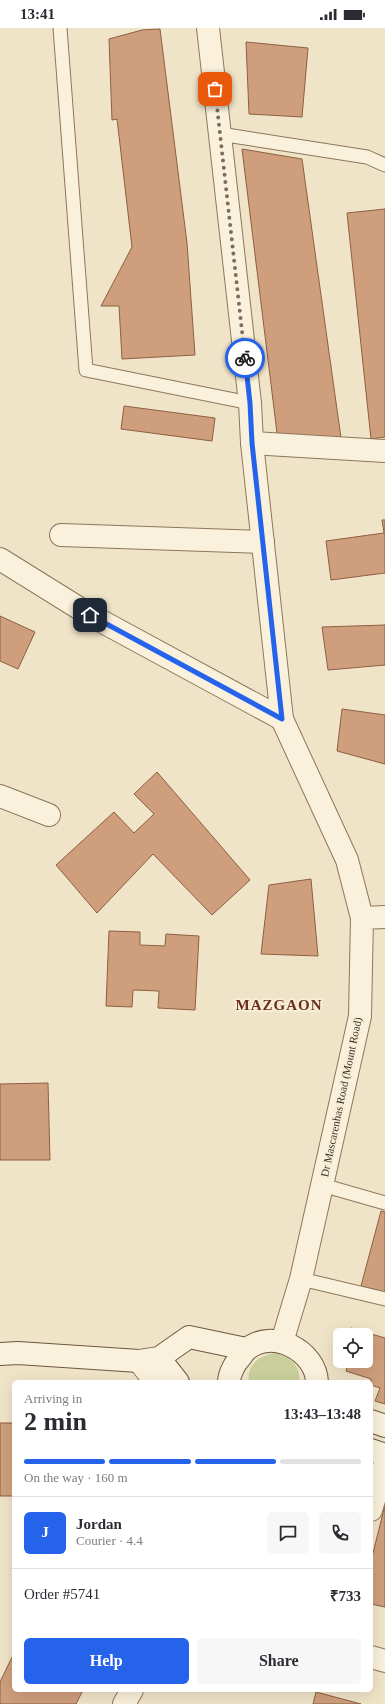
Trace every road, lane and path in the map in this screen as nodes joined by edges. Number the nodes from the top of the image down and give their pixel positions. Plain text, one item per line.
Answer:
1 (60, 28) edge
2 (208, 28) edge
3 (220, 134) junction
4 (385, 165) edge
5 (250, 403) junction
6 (252, 443) junction
7 (385, 451) edge
8 (61, 535) dead end
9 (263, 542) junction
10 (0, 559) edge
11 (282, 719) junction
12 (0, 796) edge
13 (49, 815) dead end
14 (385, 917) edge
15 (362, 918) junction
16 (322, 1185) junction
17 (385, 1203) edge
18 (301, 1279) junction
19 (385, 1299) edge
20 (282, 1342) junction
21 (246, 1349) junction
22 (0, 1354) edge
23 (149, 1359) junction
24 (154, 1380) edge
25 (175, 1380) edge
26 (230, 1380) edge
27 (317, 1380) edge
28 (373, 1422) edge
29 (385, 1426) edge
30 (373, 1451) edge
31 (385, 1455) edge
32 (385, 1463) edge
33 (373, 1503) edge
34 (373, 1658) edge
35 (385, 1662) edge
36 (131, 1692) edge
37 (124, 1704) edge

1 - 5 lane
2 - 3 street, Dr Mascarenhas Road (Mount Road)
3 - 4 lane
3 - 5 street, Dr Mascarenhas Road (Mount Road)
5 - 6 street, Dr Mascarenhas Road (Mount Road)
6 - 7 street
6 - 9 street, Dr Mascarenhas Road (Mount Road)
8 - 9 street
9 - 11 street, Dr Mascarenhas Road (Mount Road)
10 - 11 street
11 - 15 street, Dr Mascarenhas Road (Mount Road)
12 - 13 street
14 - 15 street
15 - 16 street, Dr Mascarenhas Road (Mount Road)
16 - 17 lane
16 - 18 street, Dr Mascarenhas Road (Mount Road)
18 - 19 lane
18 - 20 street, Dr Mascarenhas Road (Mount Road)
20 - 21 street
20 - 27 street
21 - 23 street
21 - 26 street
22 - 23 street
23 - 24 street
23 - 25 street
28 - 29 street
30 - 31 street
32 - 33 street
34 - 35 street
36 - 37 street

